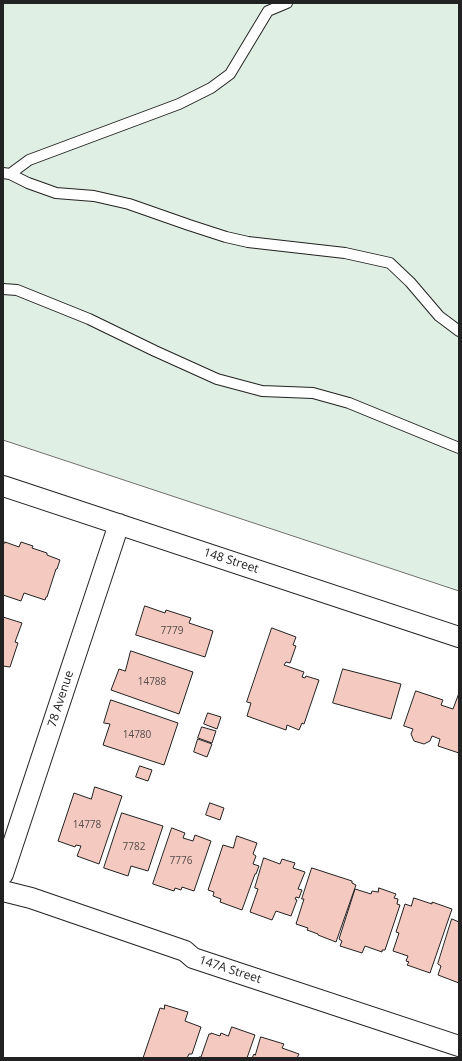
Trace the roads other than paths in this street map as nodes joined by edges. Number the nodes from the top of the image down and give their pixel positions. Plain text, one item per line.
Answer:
1 (287, 3) edge
2 (7, 174) edge
3 (3, 289) edge
4 (459, 332) edge
5 (459, 448) edge
6 (3, 486) edge
7 (119, 524) junction
8 (459, 637) edge
9 (3, 874) edge
10 (3, 891) edge
11 (459, 1046) edge

1 - 2 lane
2 - 4 lane
3 - 5 lane
6 - 7 street, 148 Street
7 - 8 street, 148 Street
7 - 9 street, 78 Avenue
10 - 11 street, 147A Street

